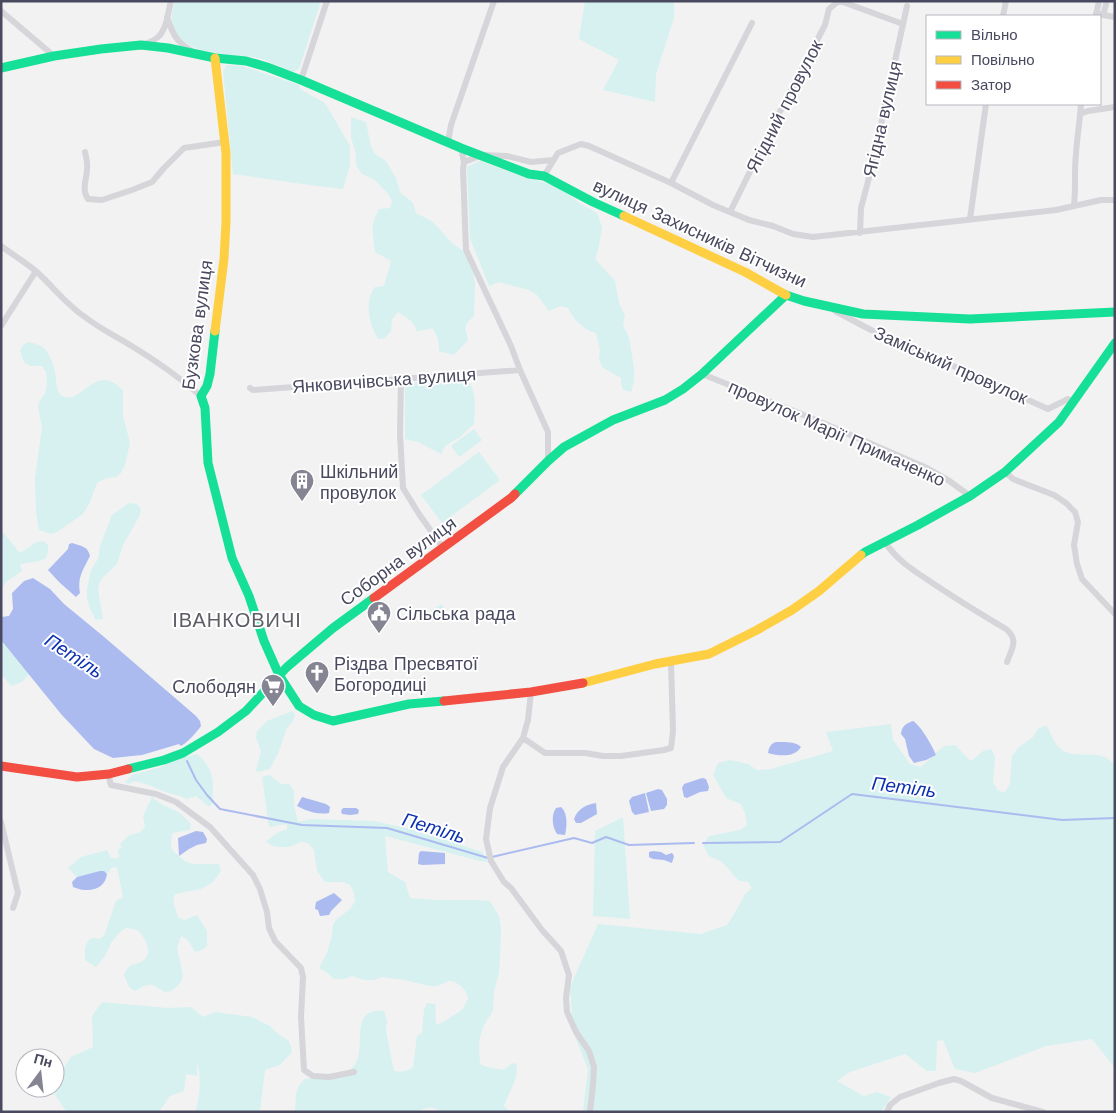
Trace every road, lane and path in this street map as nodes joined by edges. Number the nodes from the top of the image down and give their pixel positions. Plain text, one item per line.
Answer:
1 (171, 1) edge
2 (327, 1) edge
3 (494, 1) edge
4 (840, 1) edge
5 (1006, 1) edge
6 (1099, 1) edge
7 (1107, 1) edge
8 (907, 6) dead end
9 (1, 11) edge
10 (1003, 15) edge
11 (1098, 15) edge
12 (1101, 15) edge
13 (167, 17) junction
14 (1115, 17) edge
15 (752, 23) dead end
16 (903, 24) junction
17 (141, 45) junction
18 (195, 54) junction
19 (54, 56) junction
20 (215, 58) junction
21 (1, 68) edge
22 (301, 80) junction
23 (986, 105) edge
24 (1081, 105) edge
25 (1115, 107) edge
26 (1080, 114) junction
27 (225, 142) junction
28 (448, 142) junction
29 (461, 148) junction
30 (85, 152) dead end
31 (482, 156) junction
32 (554, 160) junction
33 (464, 162) junction
34 (544, 176) junction
35 (671, 183) junction
36 (1115, 200) edge
37 (1074, 205) junction
38 (730, 212) junction
39 (970, 219) junction
40 (860, 232) junction
41 (1, 246) edge
42 (36, 271) junction
43 (786, 295) junction
44 (830, 308) junction
45 (1115, 312) edge
46 (1, 326) edge
47 (1115, 343) edge
48 (520, 370) junction
49 (702, 374) junction
50 (401, 379) junction
51 (250, 388) dead end
52 (201, 396) junction
53 (1074, 402) junction
54 (548, 461) junction
55 (1005, 472) junction
56 (970, 496) junction
57 (885, 542) junction
58 (444, 548) junction
59 (1115, 614) edge
60 (671, 662) junction
61 (1007, 662) dead end
62 (279, 675) junction
63 (532, 692) junction
64 (523, 738) junction
65 (1, 766) edge
66 (109, 774) junction
67 (1, 822) edge
68 (13, 908) dead end
69 (354, 1072) dead end
70 (590, 1112) edge
71 (887, 1112) edge
72 (1043, 1112) edge

1 - 13 street
2 - 22 street
3 - 28 street
4 - 16 street, Ягідний провулок
4 - 38 street, Ягідний провулок
5 - 10 street
6 - 11 street
7 - 11 street
8 - 16 street, Ягідна вулиця
9 - 19 street
12 - 14 street
13 - 17 street
13 - 18 street
15 - 35 street, вулиця Захисників Вітчизни
16 - 40 street, Ягідна вулиця
17 - 18 street
17 - 19 street
18 - 20 street
19 - 21 street
20 - 22 street
20 - 27 street, Бузкова вулиця
22 - 28 street
23 - 39 street
24 - 26 street
25 - 26 street
26 - 37 street
27 - 30 street
27 - 52 street, Бузкова вулиця
28 - 29 street
29 - 31 street
29 - 33 street
31 - 32 street
31 - 33 street
31 - 34 street
32 - 34 street, вулиця Захисників Вітчизни
32 - 35 street, вулиця Захисників Вітчизни
33 - 48 street
34 - 43 street, вулиця Захисників Вітчизни
35 - 38 street, вулиця Захисників Вітчизни
36 - 37 street, вулиця Захисників Вітчизни
37 - 39 street, вулиця Захисників Вітчизни
38 - 40 street, вулиця Захисників Вітчизни
39 - 40 street, вулиця Захисників Вітчизни
41 - 42 street
42 - 46 street
42 - 52 street
43 - 44 street, вулиця Захисників Вітчизни
43 - 49 street, Соборна вулиця
44 - 45 street, вулиця Захисників Вітчизни
44 - 53 street, Заміський провулок
47 - 53 street
48 - 50 street, Янковичівська вулиця
48 - 54 street
49 - 54 street, Соборна вулиця
49 - 56 street, провулок Марії Примаченко
50 - 51 street, Янковичівська вулиця
50 - 58 street
52 - 62 street, Бузкова вулиця
53 - 55 street
54 - 58 street, Соборна вулиця
55 - 56 street
55 - 59 street
56 - 57 street
57 - 60 street
57 - 61 street
58 - 62 street, Соборна вулиця
60 - 63 street
60 - 64 street
62 - 63 street
62 - 66 street, Соборна вулиця
63 - 64 street
64 - 70 street
65 - 66 street, Соборна вулиця
66 - 69 street
67 - 68 street
71 - 72 street

